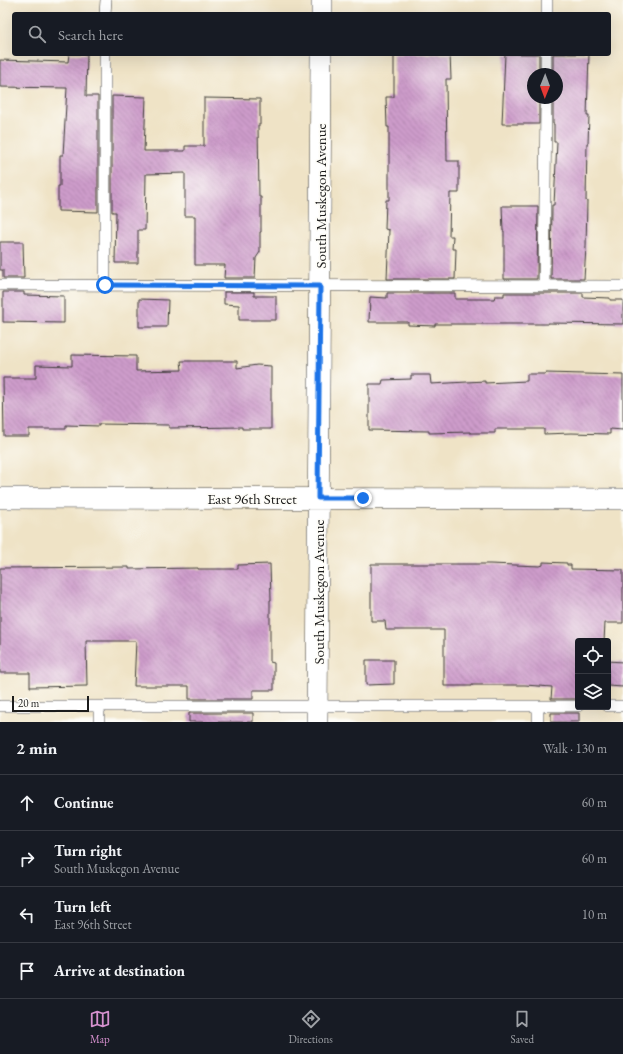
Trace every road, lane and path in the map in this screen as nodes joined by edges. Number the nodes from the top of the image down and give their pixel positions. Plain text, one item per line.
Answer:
1 (106, 0) edge
2 (322, 0) edge
3 (547, 0) edge
4 (106, 12) edge
5 (322, 12) edge
6 (547, 12) edge
7 (105, 56) edge
8 (322, 56) edge
9 (546, 56) edge
10 (546, 68) edge
11 (546, 104) edge
12 (0, 285) edge
13 (105, 285) junction
14 (320, 286) junction
15 (544, 286) junction
16 (623, 286) edge
17 (0, 498) edge
18 (318, 498) junction
19 (623, 499) edge
20 (0, 706) edge
21 (99, 706) junction
22 (538, 706) junction
23 (575, 706) edge
24 (611, 706) edge
25 (623, 706) edge
26 (317, 714) edge
27 (99, 722) edge
28 (538, 722) edge

1 - 4 lane
2 - 5 street
3 - 6 lane
7 - 13 lane
8 - 14 street, South Muskegon Avenue
9 - 10 lane
11 - 15 lane
12 - 13 lane
13 - 14 lane
14 - 15 lane
14 - 18 street, South Muskegon Avenue
15 - 16 lane
17 - 18 street, East 96th Street
18 - 19 street, East 96th Street
18 - 26 street, South Muskegon Avenue
20 - 21 lane
21 - 26 lane
21 - 27 lane
22 - 23 lane
22 - 26 lane
22 - 28 lane
24 - 25 lane

